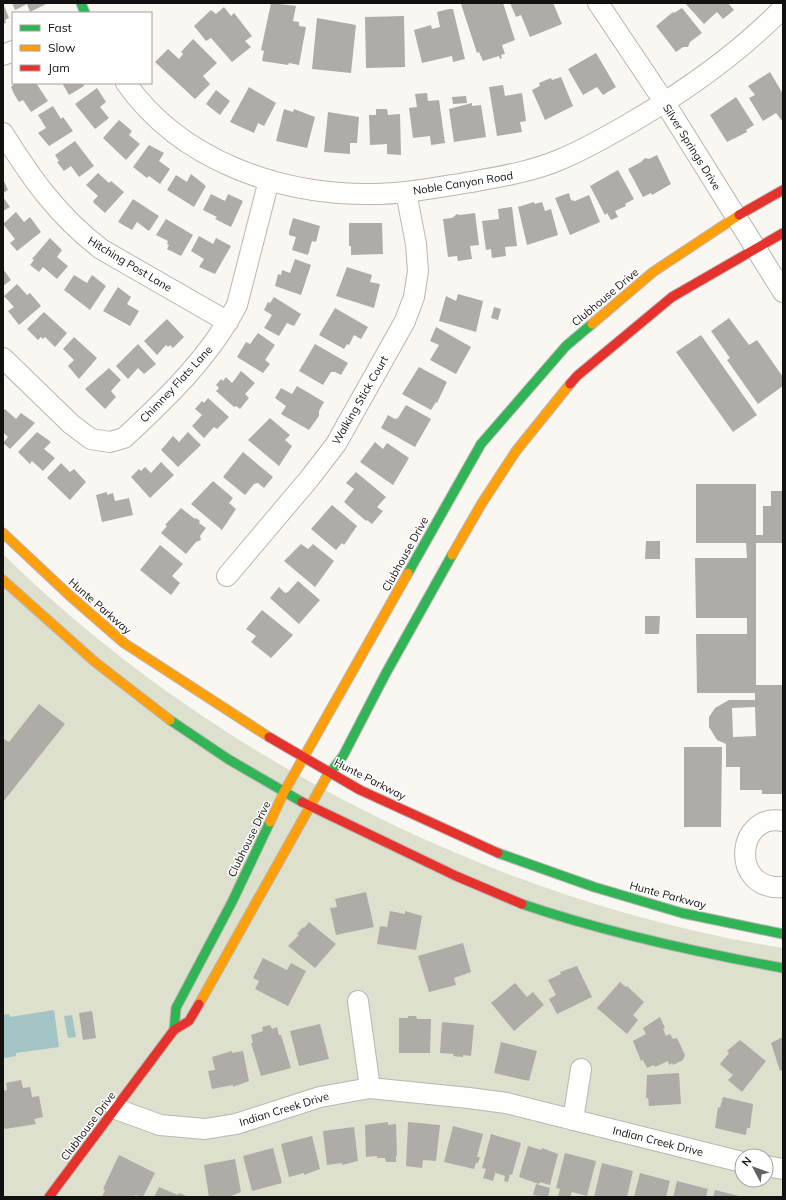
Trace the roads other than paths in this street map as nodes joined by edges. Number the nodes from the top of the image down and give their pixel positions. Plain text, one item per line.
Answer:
1 (598, 3) edge
2 (783, 8) edge
3 (127, 84) edge
4 (665, 103) junction
5 (3, 133) edge
6 (269, 180) junction
7 (783, 190) edge
8 (406, 192) junction
9 (736, 217) junction
10 (783, 233) edge
11 (756, 250) junction
12 (783, 292) edge
13 (228, 322) junction
14 (3, 358) edge
15 (3, 533) edge
16 (227, 576) dead end
17 (3, 580) edge
18 (304, 759) junction
19 (330, 772) junction
20 (284, 792) junction
21 (309, 806) junction
22 (783, 821) edge
23 (783, 886) edge
24 (783, 934) edge
25 (783, 968) edge
26 (358, 1001) dead end
27 (174, 1030) junction
28 (581, 1069) dead end
29 (370, 1088) junction
30 (116, 1109) junction
31 (573, 1120) junction
32 (734, 1160) edge
33 (49, 1197) edge

1 - 4 street, Silver Springs Drive
2 - 4 street, Noble Canyon Road
3 - 6 street, Noble Canyon Road
4 - 8 street, Noble Canyon Road
4 - 9 street, Silver Springs Drive
5 - 13 street, Hitching Post Lane
6 - 8 street, Noble Canyon Road
6 - 13 street, Chimney Flats Lane
7 - 9 street, Clubhouse Drive
8 - 16 street, Walking Stick Court
9 - 11 street, Silver Springs Drive
9 - 18 street, Clubhouse Drive
10 - 11 street, Clubhouse Drive
11 - 12 street, Silver Springs Drive
11 - 19 street, Clubhouse Drive
13 - 14 street, Chimney Flats Lane
15 - 18 street, Hunte Parkway
17 - 20 street
18 - 19 street, Hunte Parkway
18 - 20 street, Clubhouse Drive
19 - 21 street, Clubhouse Drive
19 - 24 street, Hunte Parkway
20 - 21 street
20 - 27 street, Clubhouse Drive
21 - 25 street
21 - 27 street, Clubhouse Drive
22 - 23 street
26 - 29 street
27 - 30 street, Clubhouse Drive
28 - 31 street
29 - 30 street, Indian Creek Drive
29 - 31 street, Indian Creek Drive
30 - 33 street, Clubhouse Drive
31 - 32 street, Indian Creek Drive

